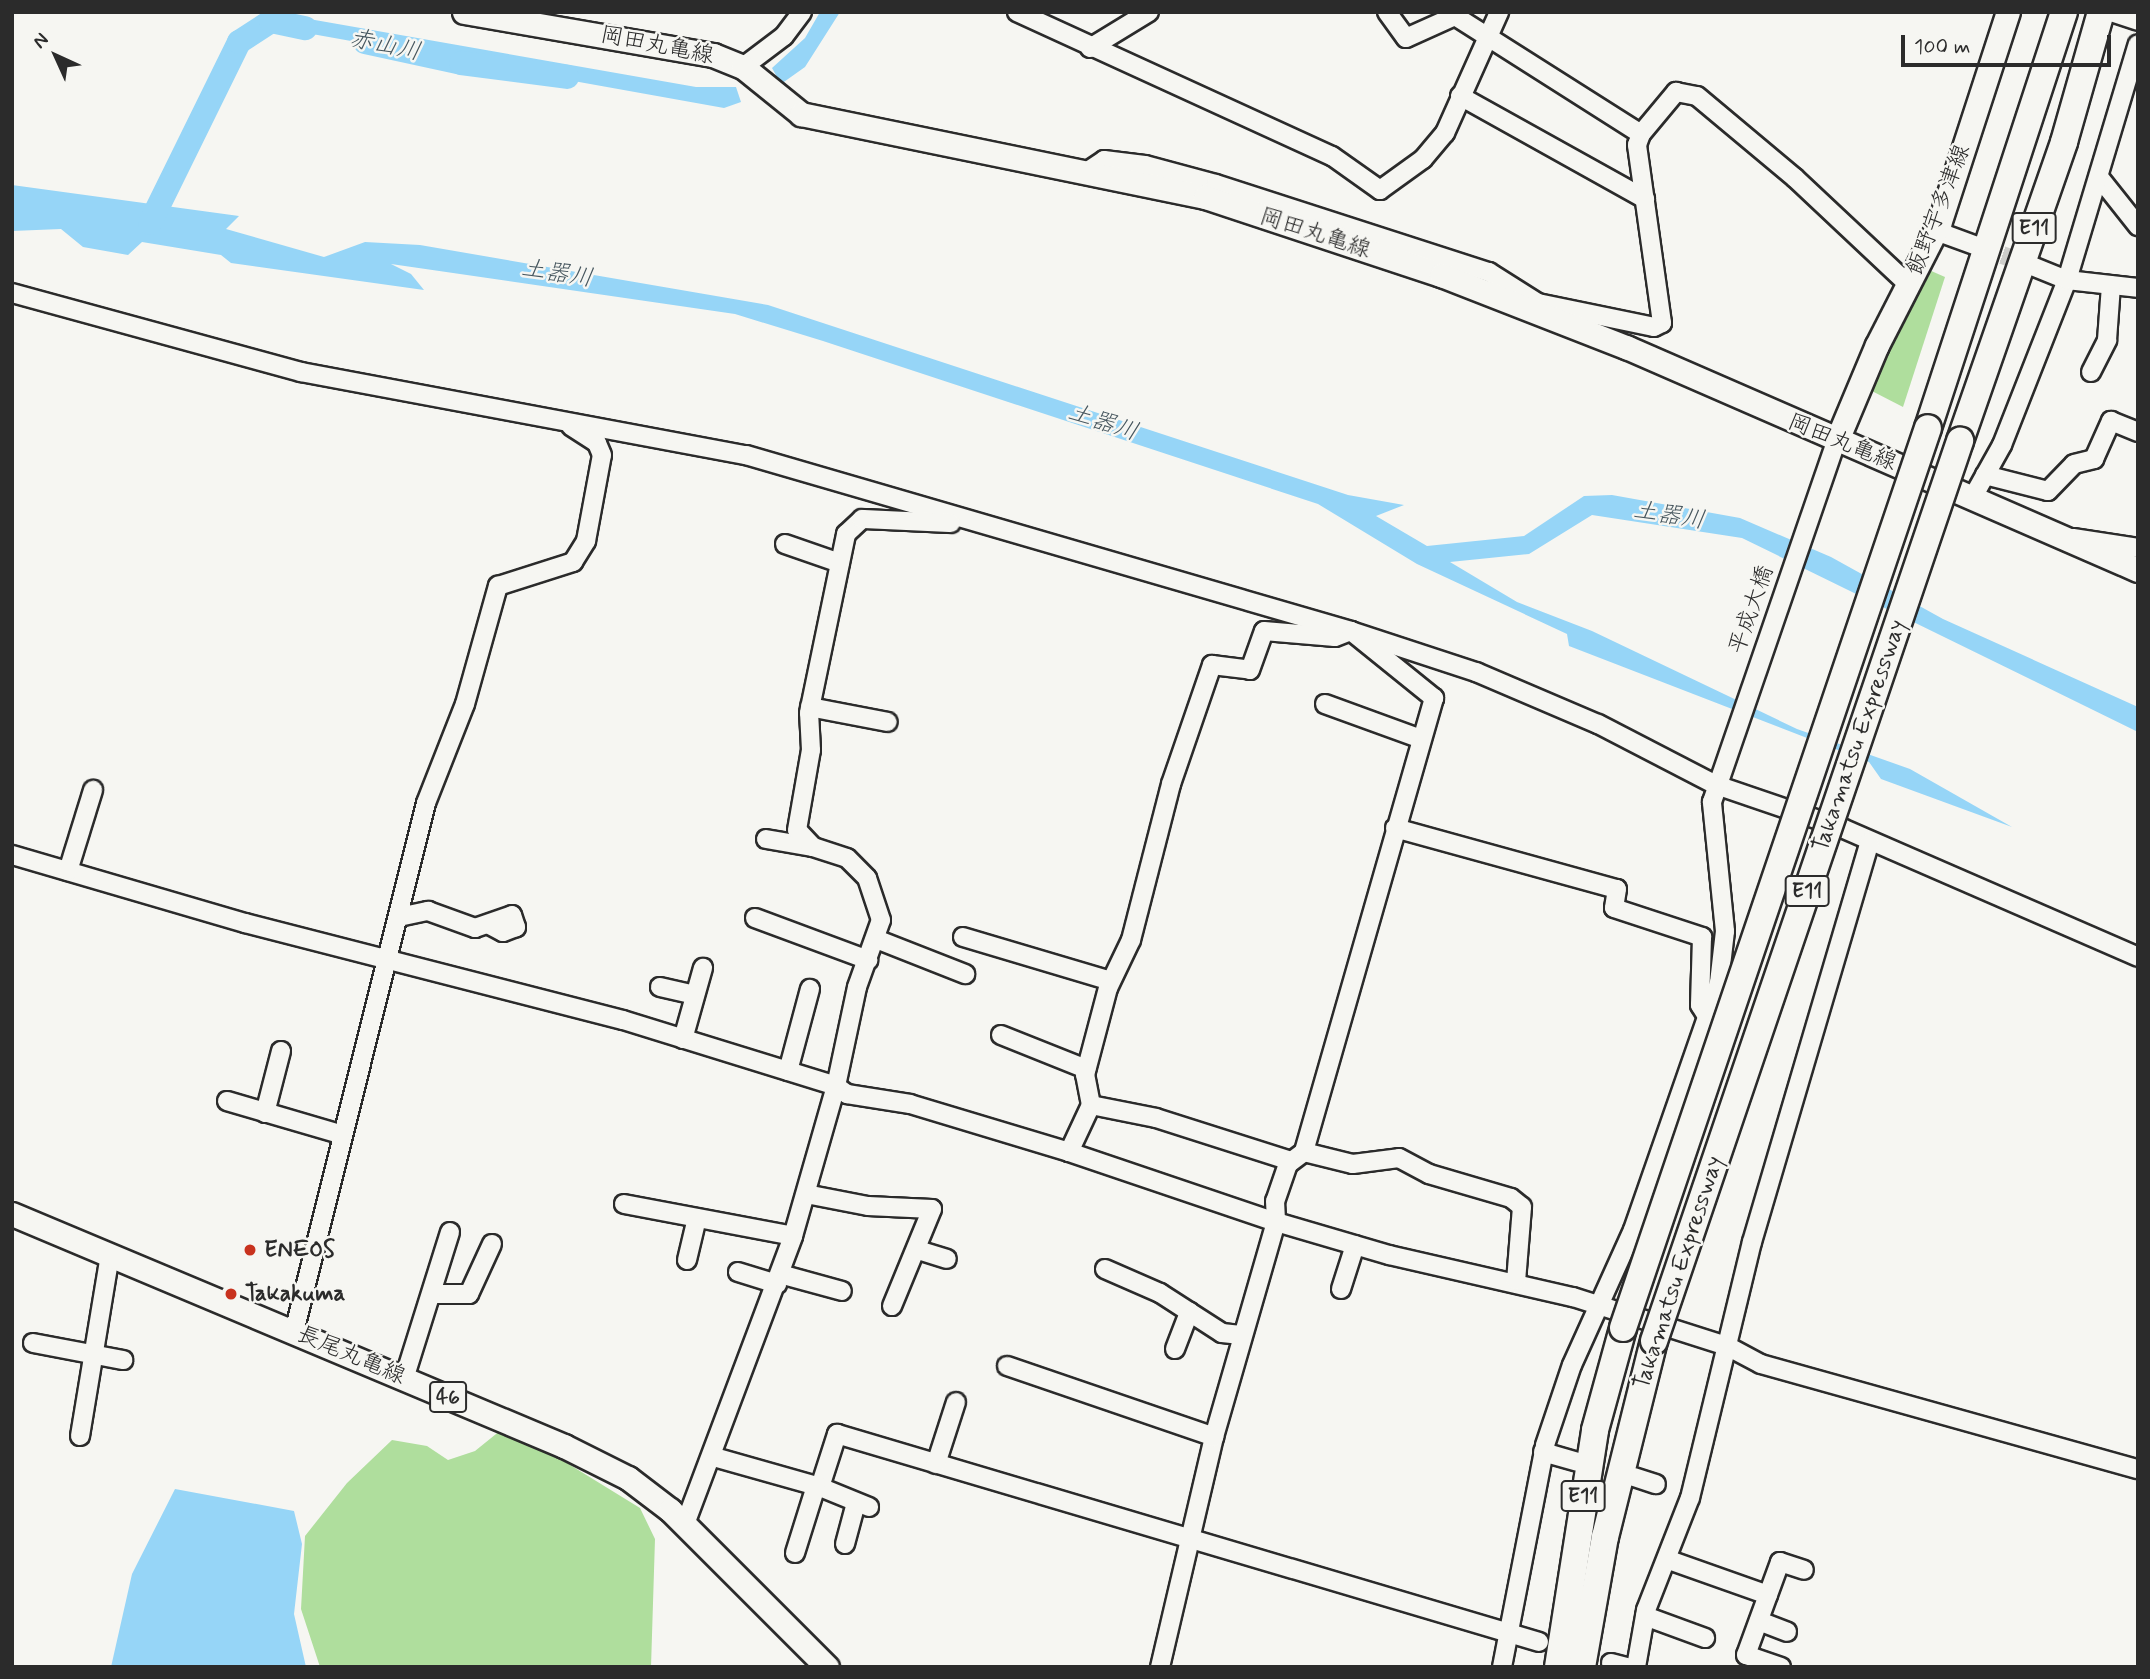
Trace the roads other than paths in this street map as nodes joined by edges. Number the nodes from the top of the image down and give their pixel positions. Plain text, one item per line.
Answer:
1 (464, 12) edge
2 (802, 12) edge
3 (1017, 12) edge
4 (1149, 12) edge
5 (1387, 12) edge
6 (1499, 12) edge
7 (2008, 12) edge
8 (2064, 12) edge
9 (2101, 12) edge
10 (2111, 12) edge
11 (2138, 21) edge
12 (1489, 35) junction
13 (2138, 44) edge
14 (1090, 48) junction
15 (743, 67) junction
16 (1460, 96) junction
17 (1641, 134) junction
18 (2099, 177) junction
19 (1645, 199) junction
20 (2138, 226) edge
21 (1936, 231) junction
22 (1977, 246) tunnel mouth
23 (2032, 266) tunnel mouth
24 (2067, 280) junction
25 (2111, 285) junction
26 (1910, 286) junction
27 (2138, 288) edge
28 (12, 293) edge
29 (45, 301) junction
30 (12, 305) edge
31 (1536, 307) junction
32 (2091, 372) dead end
33 (565, 422) junction
34 (2138, 432) edge
35 (1838, 440) junction
36 (1986, 475) junction
37 (1973, 498) junction
38 (958, 517) junction
39 (2066, 539) junction
40 (785, 544) dead end
41 (2138, 548) edge
42 (840, 563) junction
43 (2138, 570) edge
44 (1351, 631) junction
45 (1325, 704) dead end
46 (810, 707) junction
47 (888, 722) dead end
48 (1421, 739) junction
49 (1718, 779) junction
50 (93, 790) dead end
51 (1395, 828) junction
52 (766, 839) dead end
53 (1870, 842) junction
54 (813, 847) junction
55 (12, 855) edge
56 (68, 871) junction
57 (399, 917) junction
58 (755, 918) dead end
59 (490, 925) dead end
60 (963, 937) dead end
61 (876, 939) junction
62 (2138, 957) edge
63 (389, 960) junction
64 (868, 960) junction
65 (703, 968) dead end
66 (965, 974) dead end
67 (1111, 981) junction
68 (660, 987) dead end
69 (810, 989) dead end
70 (695, 995) junction
71 (1708, 1018) junction
72 (1001, 1035) dead end
73 (683, 1039) junction
74 (281, 1051) dead end
75 (1086, 1069) junction
76 (788, 1071) junction
77 (836, 1086) junction
78 (227, 1101) dead end
79 (1091, 1105) junction
80 (265, 1113) junction
81 (340, 1134) junction
82 (1069, 1152) junction
83 (1298, 1156) junction
84 (806, 1194) junction
85 (624, 1204) dead end
86 (12, 1214) edge
87 (697, 1218) junction
88 (1276, 1222) junction
89 (450, 1232) dead end
90 (793, 1236) junction
91 (492, 1244) dead end
92 (1355, 1245) junction
93 (918, 1250) junction
94 (110, 1255) junction
95 (947, 1259) dead end
96 (687, 1260) dead end
97 (1105, 1269) dead end
98 (738, 1272) dead end
99 (779, 1279) junction
100 (1516, 1281) junction
101 (1341, 1289) dead end
102 (842, 1291) dead end
103 (433, 1294) junction
104 (892, 1306) dead end
105 (1600, 1308) junction
106 (1189, 1312) junction
107 (294, 1332) junction
108 (1241, 1335) junction
109 (33, 1343) dead end
110 (1727, 1346) junction
111 (1175, 1349) dead end
112 (96, 1355) junction
113 (123, 1360) dead end
114 (1007, 1366) dead end
115 (404, 1379) junction
116 (956, 1402) dead end
117 (80, 1436) dead end
118 (1214, 1437) junction
119 (1543, 1452) junction
120 (714, 1457) junction
121 (1577, 1462) dead end
122 (936, 1464) junction
123 (2138, 1469) edge
124 (1634, 1477) dead end
125 (1656, 1484) dead end
126 (818, 1486) junction
127 (685, 1524) junction
128 (1189, 1539) junction
129 (845, 1544) dead end
130 (795, 1553) dead end
131 (1669, 1560) junction
132 (1804, 1570) dead end
133 (1768, 1595) junction
134 (1645, 1616) junction
135 (1759, 1621) junction
136 (1787, 1632) dead end
137 (1506, 1634) junction
138 (1705, 1638) dead end
139 (1539, 1642) dead end
140 (1773, 1665) edge
141 (827, 1667) edge
142 (1160, 1667) edge
143 (1502, 1667) edge
144 (1558, 1667) edge
145 (1582, 1667) edge
146 (1636, 1667) edge

1 - 15 main road, 岡田丸亀線
2 - 15 street
3 - 14 street
4 - 14 street
5 - 12 street
6 - 12 street
7 - 21 main road, 飯野宇多津線
8 - 144 highway, Takamatsu Expressway / E11, bridge
9 - 145 highway, Takamatsu Expressway / E11, bridge
10 - 11 street
12 - 16 street
12 - 17 street
13 - 18 street
14 - 16 street
15 - 31 main road, 岡田丸亀線
16 - 19 street
17 - 19 street
17 - 26 street
18 - 20 street
18 - 24 street
19 - 31 street
21 - 22 street
21 - 26 main road, 飯野宇多津線
23 - 24 street
24 - 25 street
24 - 36 street
25 - 27 street
25 - 32 street
26 - 35 main road, 飯野宇多津線
28 - 29 street
29 - 30 street
29 - 33 street
31 - 35 main road, 岡田丸亀線
33 - 38 street
33 - 57 street
34 - 36 street
35 - 37 main road, 岡田丸亀線
35 - 49 street, 平成大橋
36 - 37 street
37 - 39 main road, 岡田丸亀線
38 - 42 street
38 - 44 street
39 - 41 street
39 - 43 main road, 岡田丸亀線
40 - 42 street
42 - 46 street
44 - 48 street
44 - 49 street
44 - 67 street
45 - 48 street
46 - 47 street
46 - 54 street
48 - 51 street
49 - 53 street
49 - 71 street, 平成大橋
50 - 56 street
51 - 71 street
51 - 83 street
52 - 54 street
53 - 62 street
53 - 110 street
54 - 61 street
55 - 56 street
56 - 63 street
57 - 59 street
57 - 63 street
58 - 64 street
60 - 67 street
61 - 64 street
61 - 66 street
63 - 73 street
63 - 81 street
64 - 77 street
65 - 70 street
67 - 75 street
68 - 70 street
69 - 76 street
70 - 73 street
71 - 105 street, 平成大橋
72 - 75 street
73 - 76 street
74 - 80 street
75 - 79 street
76 - 77 street
77 - 82 street
77 - 84 street
78 - 80 street
79 - 82 street
79 - 83 street
80 - 81 street
81 - 107 street
82 - 88 street
83 - 88 street
83 - 100 street
84 - 90 street
84 - 93 street
85 - 87 street
86 - 94 main road, 長尾丸亀線 / 46
87 - 90 street
87 - 96 street
88 - 92 street
88 - 108 street
89 - 103 street
90 - 99 street
91 - 103 street
92 - 100 street
92 - 101 street
93 - 95 street
93 - 104 street
94 - 107 main road, 長尾丸亀線 / 46
94 - 112 street
97 - 106 street
98 - 99 street
99 - 102 street
99 - 120 street
100 - 105 street
103 - 115 street
105 - 110 street
105 - 119 street, 平成大橋
106 - 108 street
106 - 111 street
107 - 115 main road, 長尾丸亀線 / 46
108 - 118 street
109 - 112 street
110 - 123 street
110 - 131 street
112 - 113 street
112 - 117 street
114 - 118 street
115 - 127 main road, 長尾丸亀線 / 46
116 - 122 street
118 - 128 street
119 - 121 street
119 - 137 street, 平成大橋
120 - 126 street
120 - 127 street
122 - 126 street
122 - 128 street
124 - 125 street
126 - 129 street
126 - 130 street
127 - 141 main road, 長尾丸亀線 / 46
128 - 137 street
128 - 142 street
131 - 133 street
131 - 134 street
132 - 133 street
133 - 135 street
134 - 138 street
134 - 146 street
135 - 136 street
135 - 140 street
137 - 139 street
137 - 143 street, 平成大橋

